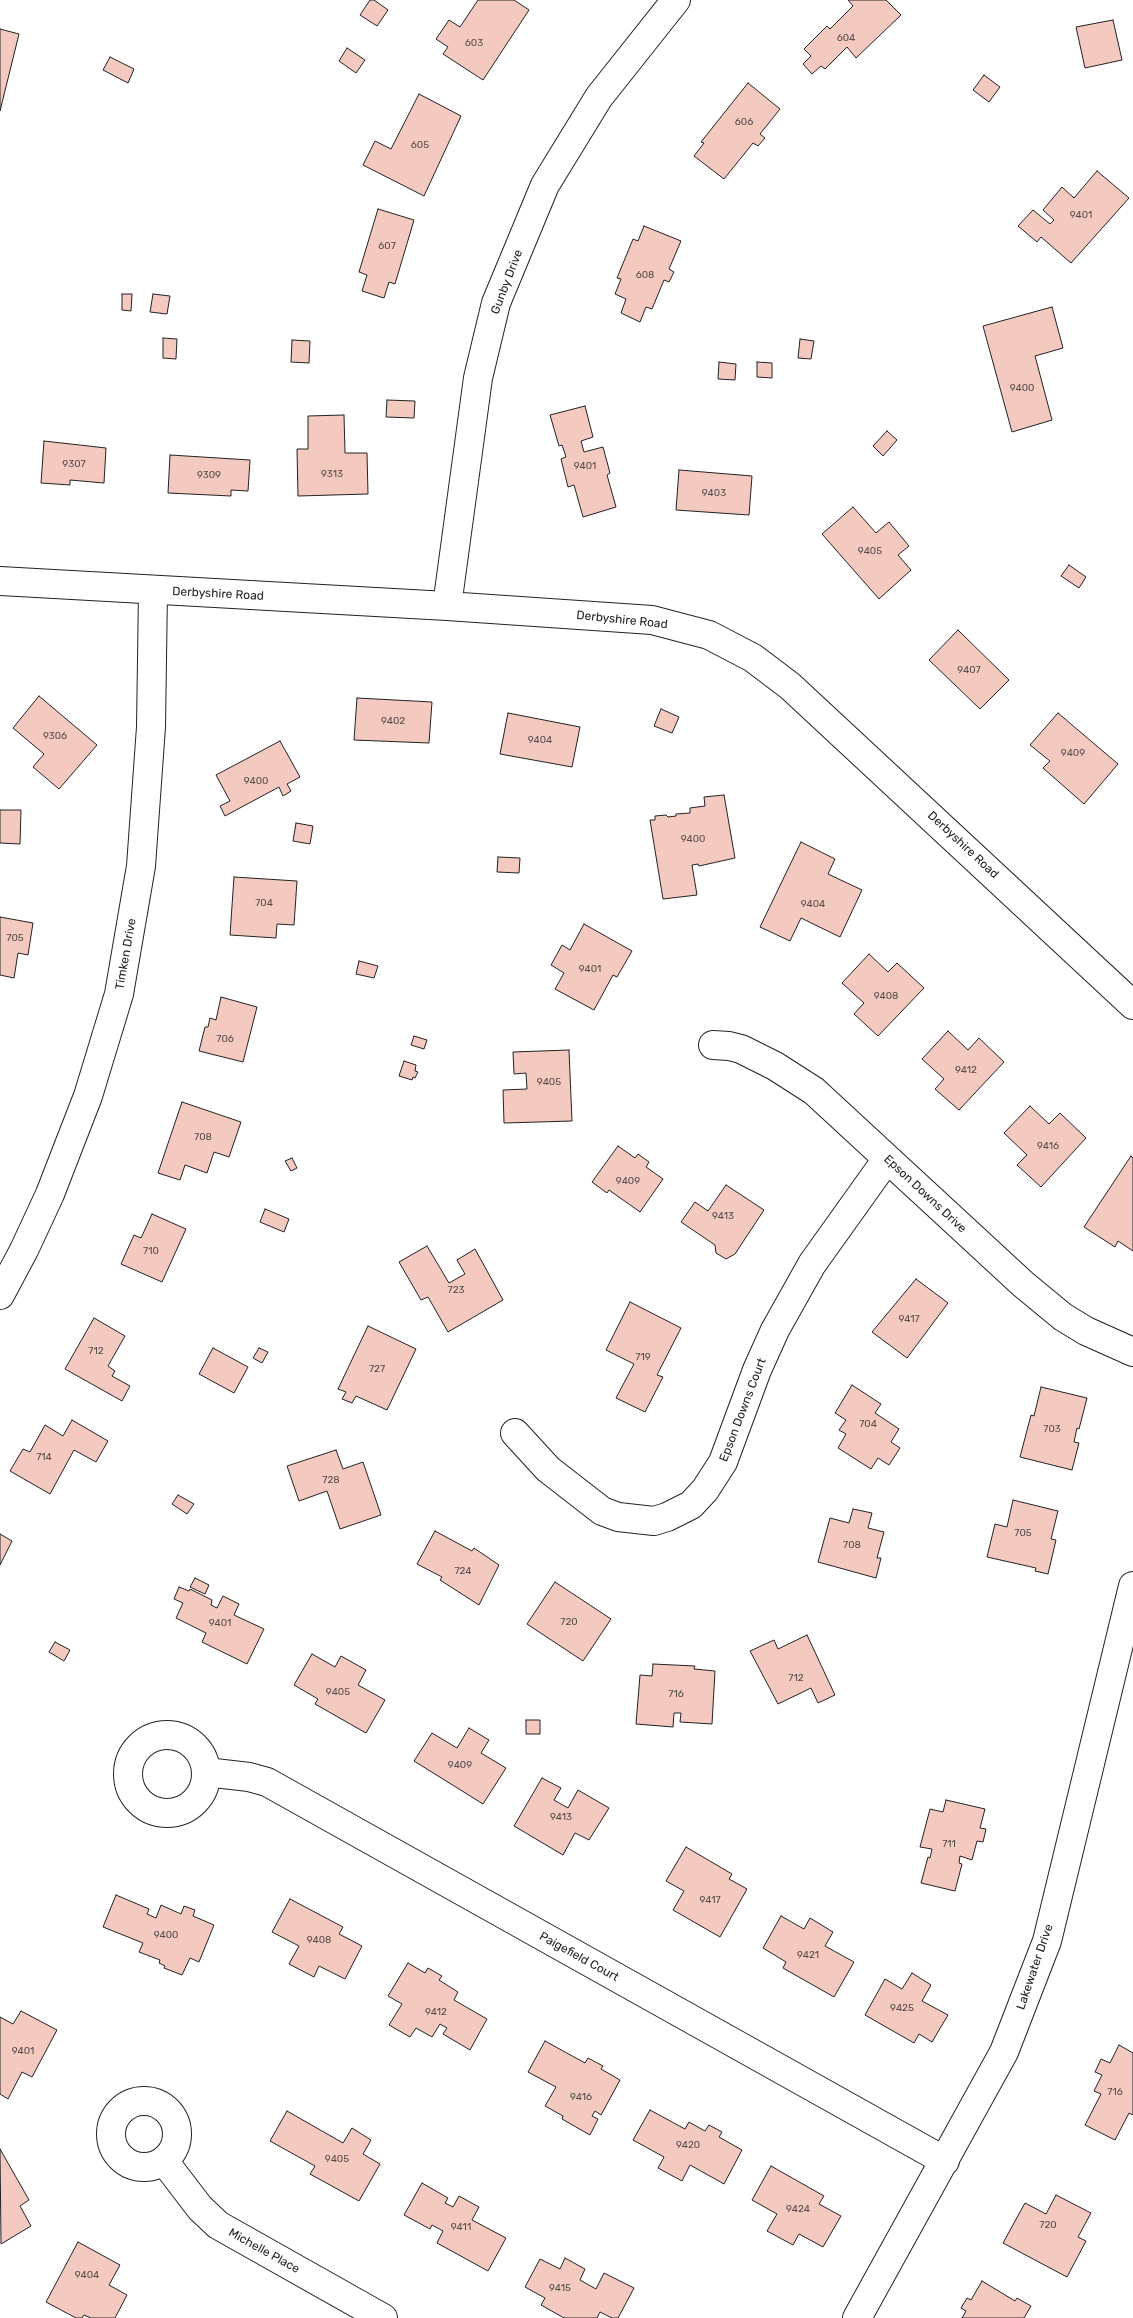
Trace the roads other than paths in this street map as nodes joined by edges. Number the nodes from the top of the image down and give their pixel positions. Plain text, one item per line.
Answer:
1 (676, 0) edge
2 (0, 581) edge
3 (153, 591) junction
4 (447, 606) junction
5 (1133, 1005) edge
6 (713, 1045) dead end
7 (887, 1159) junction
8 (0, 1295) edge
9 (1133, 1352) edge
10 (515, 1434) dead end
11 (1133, 1586) edge
12 (206, 1772) dead end
13 (164, 2160) dead end
14 (945, 2161) junction
15 (383, 2318) edge
16 (857, 2318) edge

1 - 4 street, Gunby Drive
2 - 3 street, Derbyshire Road
3 - 4 street, Derbyshire Road
3 - 8 street, Timken Drive
4 - 5 street, Derbyshire Road
6 - 7 street, Epson Downs Drive
7 - 9 street, Epson Downs Drive
7 - 10 street, Epson Downs Court
11 - 14 street, Lakewater Drive
12 - 14 street, Paigefield Court
13 - 15 street, Michelle Place
14 - 16 street, Lakewater Drive

